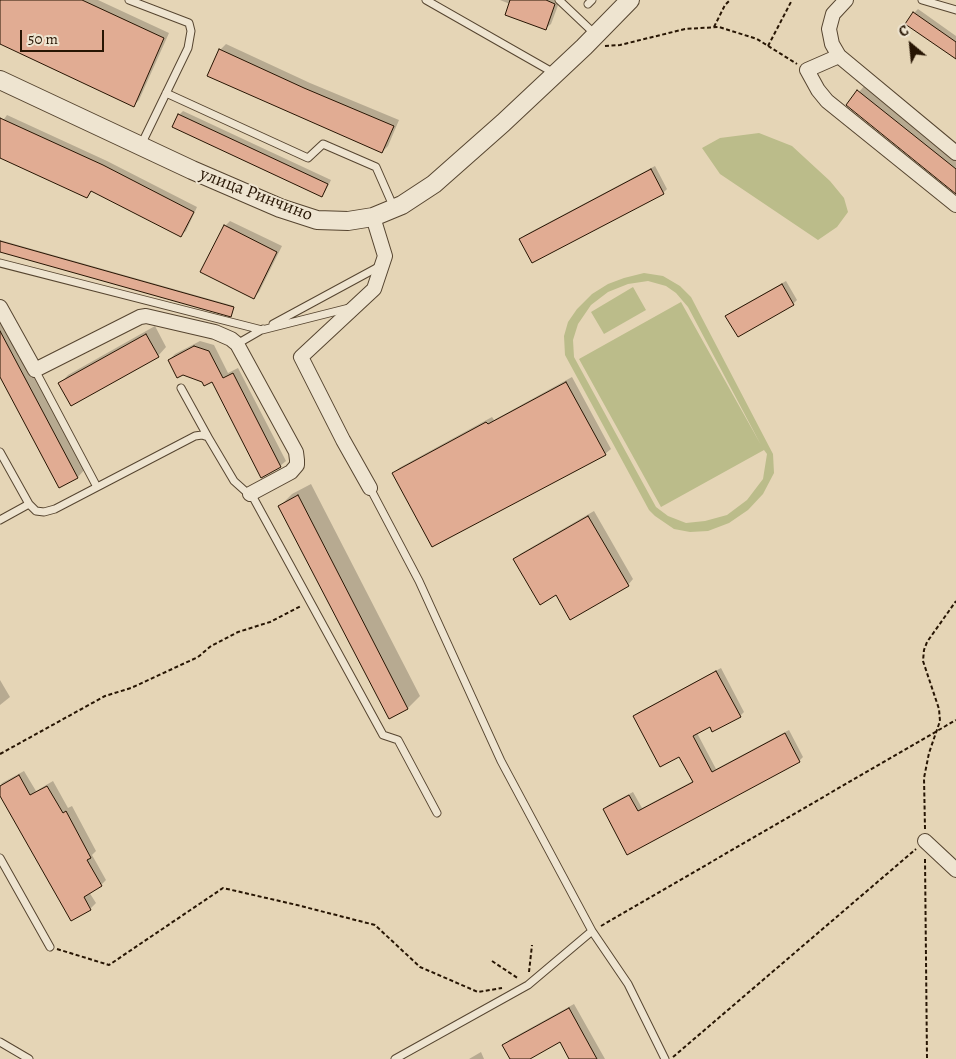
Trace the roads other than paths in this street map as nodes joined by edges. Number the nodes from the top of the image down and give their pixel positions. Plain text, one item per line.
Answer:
1 (129, 0) edge
2 (426, 0) edge
3 (559, 0) edge
4 (846, 0) edge
5 (922, 0) edge
6 (625, 2) edge
7 (956, 10) edge
8 (590, 41) junction
9 (840, 56) junction
10 (555, 74) junction
11 (0, 80) edge
12 (166, 93) junction
13 (141, 146) junction
14 (956, 154) edge
15 (956, 205) edge
16 (394, 208) junction
17 (373, 217) junction
18 (0, 262) edge
19 (382, 265) junction
20 (357, 306) junction
21 (0, 307) edge
22 (262, 330) junction
23 (237, 344) junction
24 (35, 370) junction
25 (181, 388) dead end
26 (208, 437) junction
27 (0, 452) edge
28 (97, 487) junction
29 (370, 488) joint
30 (250, 494) junction
31 (29, 504) junction
32 (0, 520) edge
33 (437, 813) dead end
34 (925, 842) road end
35 (0, 858) edge
36 (956, 870) edge
37 (592, 931) junction
38 (50, 947) road end
39 (0, 1042) edge
40 (29, 1059) edge
41 (395, 1059) edge
42 (665, 1059) edge

1 - 12 lane
2 - 10 lane
3 - 8 lane
4 - 9 street
5 - 7 lane
6 - 8 street, улица Ринчино
8 - 10 street, улица Ринчино
9 - 14 street
9 - 15 street
10 - 16 street, улица Ринчино
11 - 13 street, улица Ринчино
12 - 13 lane
12 - 16 lane
13 - 17 street, улица Ринчино
16 - 17 street, улица Ринчино
17 - 19 street
18 - 22 lane
19 - 20 street
19 - 22 lane
20 - 22 lane
20 - 29 street
21 - 24 street
22 - 23 lane
23 - 24 street
23 - 30 street
24 - 28 lane
25 - 26 lane
26 - 28 lane
26 - 30 lane
27 - 31 lane
28 - 31 lane
29 - 37 lane
30 - 33 lane
31 - 32 lane
34 - 36 street
35 - 38 lane
37 - 41 lane
37 - 42 lane
39 - 40 lane

